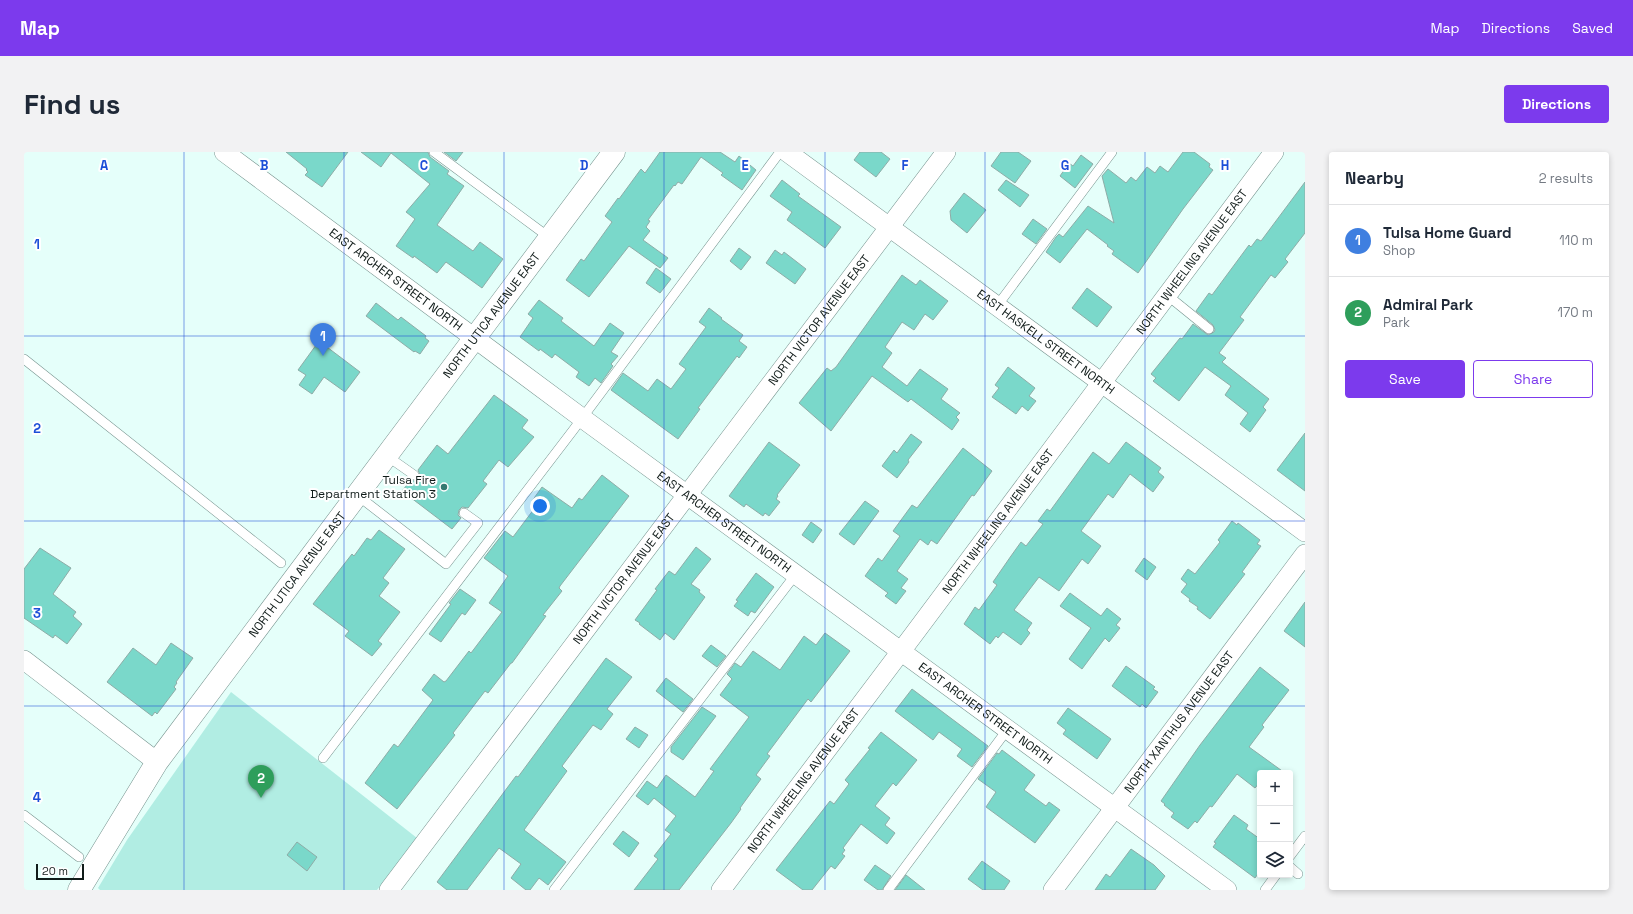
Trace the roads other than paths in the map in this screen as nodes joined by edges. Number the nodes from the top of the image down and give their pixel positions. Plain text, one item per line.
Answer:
1 (224, 152) edge
2 (434, 152) edge
3 (614, 152) edge
4 (780, 152) edge
5 (787, 152) edge
6 (946, 152) edge
7 (1112, 152) edge
8 (1274, 152) edge
9 (888, 228) junction
10 (550, 238) junction
11 (1167, 295) junction
12 (997, 306) junction
13 (1209, 329) dead end
14 (476, 338) junction
15 (24, 359) edge
16 (1102, 383) junction
17 (582, 418) junction
18 (387, 456) junction
19 (414, 475) dead end
20 (357, 495) junction
21 (687, 495) junction
22 (464, 513) dead end
23 (1305, 532) edge
24 (1305, 554) edge
25 (281, 563) dead end
26 (796, 574) junction
27 (901, 651) junction
28 (24, 660) edge
29 (1007, 730) junction
30 (323, 758) dead end
31 (157, 762) junction
32 (1114, 808) junction
33 (24, 815) edge
34 (1305, 836) edge
35 (1293, 852) edge
36 (79, 857) dead end
37 (1293, 870) edge
38 (1298, 874) dead end
39 (1274, 878) edge
40 (81, 889) edge
41 (389, 890) edge
42 (554, 890) edge
43 (721, 890) edge
44 (888, 890) edge
45 (1053, 890) edge
46 (1227, 890) edge
47 (1265, 890) edge

1 - 14 street, EAST ARCHER STREET NORTH
2 - 10 lane
3 - 10 main road, NORTH UTICA AVENUE EAST
4 - 17 lane
5 - 9 street, EAST HASKELL STREET NORTH
6 - 9 street, NORTH VICTOR AVENUE EAST
7 - 12 lane
8 - 11 street, NORTH WHEELING AVENUE EAST
9 - 12 street, EAST HASKELL STREET NORTH
9 - 21 street, NORTH VICTOR AVENUE EAST
10 - 14 main road, NORTH UTICA AVENUE EAST
11 - 13 lane
11 - 16 street, NORTH WHEELING AVENUE EAST
12 - 16 street, EAST HASKELL STREET NORTH
14 - 17 street, EAST ARCHER STREET NORTH
14 - 18 main road, NORTH UTICA AVENUE EAST
15 - 25 lane
16 - 23 street, EAST HASKELL STREET NORTH
16 - 27 street, NORTH WHEELING AVENUE EAST
17 - 21 street, EAST ARCHER STREET NORTH
17 - 30 lane
18 - 19 lane
18 - 20 main road, NORTH UTICA AVENUE EAST
20 - 22 lane
20 - 31 main road, NORTH UTICA AVENUE EAST
21 - 26 street, EAST ARCHER STREET NORTH
21 - 41 street, NORTH VICTOR AVENUE EAST
24 - 32 street, NORTH XANTHUS AVENUE EAST
26 - 27 street, EAST ARCHER STREET NORTH
26 - 42 lane
27 - 29 street, EAST ARCHER STREET NORTH
27 - 43 street, NORTH WHEELING AVENUE EAST
28 - 31 street
29 - 32 street, EAST ARCHER STREET NORTH
29 - 44 lane
31 - 40 main road, NORTH UTICA AVENUE EAST
32 - 45 street, NORTH XANTHUS AVENUE EAST
32 - 46 street, EAST ARCHER STREET NORTH
33 - 36 lane
34 - 35 lane
37 - 38 lane
39 - 47 lane

